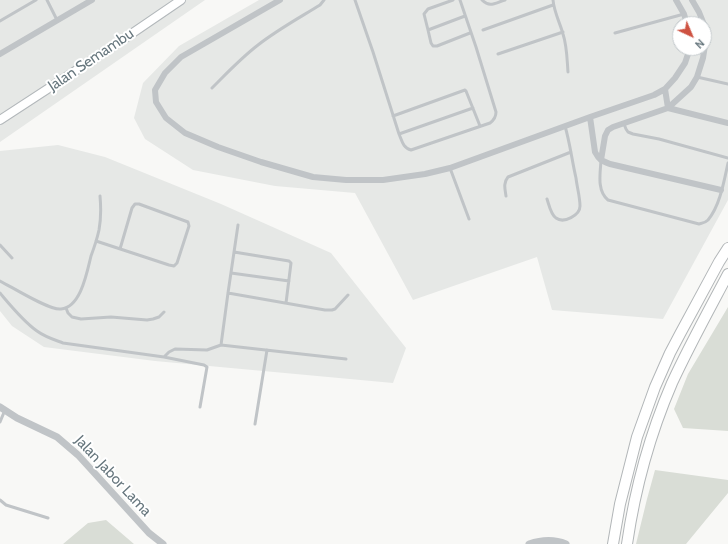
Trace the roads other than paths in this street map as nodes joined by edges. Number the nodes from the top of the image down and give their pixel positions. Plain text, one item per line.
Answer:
1 (36, 0) edge
2 (47, 0) edge
3 (92, 0) edge
4 (181, 0) edge
5 (280, 0) edge
6 (324, 0) edge
7 (355, 0) edge
8 (453, 0) edge
9 (460, 0) edge
10 (482, 0) edge
11 (505, 0) edge
12 (553, 0) edge
13 (676, 0) edge
14 (692, 0) edge
15 (553, 5) junction
16 (684, 14) joint
17 (465, 16) junction
18 (57, 20) junction
19 (0, 21) edge
20 (428, 30) junction
21 (484, 30) dead end
22 (563, 32) junction
23 (470, 33) junction
24 (616, 33) dead end
25 (0, 54) edge
26 (498, 54) dead end
27 (688, 56) edge
28 (568, 72) dead end
29 (698, 77) junction
30 (728, 84) edge
31 (212, 88) dead end
32 (665, 89) junction
33 (473, 108) junction
34 (668, 108) junction
35 (393, 116) junction
36 (590, 117) junction
37 (0, 120) edge
38 (623, 123) junction
39 (728, 123) edge
40 (480, 126) junction
41 (565, 126) junction
42 (399, 134) junction
43 (571, 152) junction
44 (728, 158) edge
45 (601, 160) junction
46 (728, 163) edge
47 (450, 168) junction
48 (721, 190) junction
49 (100, 196) dead end
50 (506, 196) dead end
51 (547, 199) dead end
52 (469, 219) dead end
53 (238, 225) dead end
54 (96, 241) junction
55 (728, 242) edge
56 (0, 245) edge
57 (728, 248) edge
58 (120, 249) junction
59 (234, 252) junction
60 (12, 258) dead end
61 (719, 262) junction
62 (231, 273) junction
63 (728, 274) edge
64 (0, 281) edge
65 (288, 281) junction
66 (728, 283) edge
67 (228, 292) junction
68 (0, 293) edge
69 (348, 295) dead end
70 (286, 303) junction
71 (66, 308) junction
72 (164, 312) dead end
73 (706, 316) junction
74 (221, 345) junction
75 (267, 350) junction
76 (164, 357) junction
77 (346, 359) dead end
78 (200, 407) dead end
79 (2, 409) edge
80 (0, 422) edge
81 (255, 424) dead end
82 (0, 500) edge
83 (48, 518) dead end
84 (164, 544) edge
85 (529, 544) edge
86 (566, 544) edge
87 (613, 544) edge
88 (627, 544) edge

1 - 19 lane
2 - 18 lane
3 - 18 street
4 - 37 main road, Jalan Semambu
5 - 47 street
6 - 31 lane
7 - 35 lane
8 - 20 lane
9 - 17 lane
10 - 11 lane
12 - 15 lane
13 - 16 street
14 - 29 street
15 - 21 lane
15 - 22 lane
16 - 24 lane
17 - 20 lane
17 - 23 lane
18 - 25 street
20 - 23 lane
22 - 26 lane
22 - 28 lane
23 - 40 lane
27 - 32 street
29 - 30 lane
29 - 34 street
32 - 34 street
32 - 36 street
33 - 35 lane
33 - 40 lane
33 - 42 lane
34 - 38 street
34 - 39 street
35 - 42 lane
36 - 41 street
36 - 45 street
38 - 44 lane
38 - 45 street
40 - 42 lane
41 - 43 lane
41 - 47 street
43 - 50 lane
43 - 51 lane
45 - 48 street
45 - 48 lane
46 - 48 lane
47 - 52 lane
49 - 54 lane
53 - 59 lane
54 - 58 lane
54 - 71 lane
55 - 61 highway
56 - 60 lane
57 - 61 highway
58 - 58 lane
59 - 62 lane
59 - 65 lane
61 - 87 highway
62 - 65 lane
62 - 67 lane
63 - 73 highway
64 - 71 lane
65 - 70 lane
66 - 73 highway
67 - 70 lane
67 - 74 lane
68 - 76 lane
69 - 70 lane
71 - 72 lane
73 - 88 highway
74 - 75 lane
74 - 76 lane
75 - 77 lane
75 - 81 lane
76 - 78 lane
79 - 80 lane
79 - 84 street, Jalan Jabor Lama
82 - 83 lane
85 - 86 street

